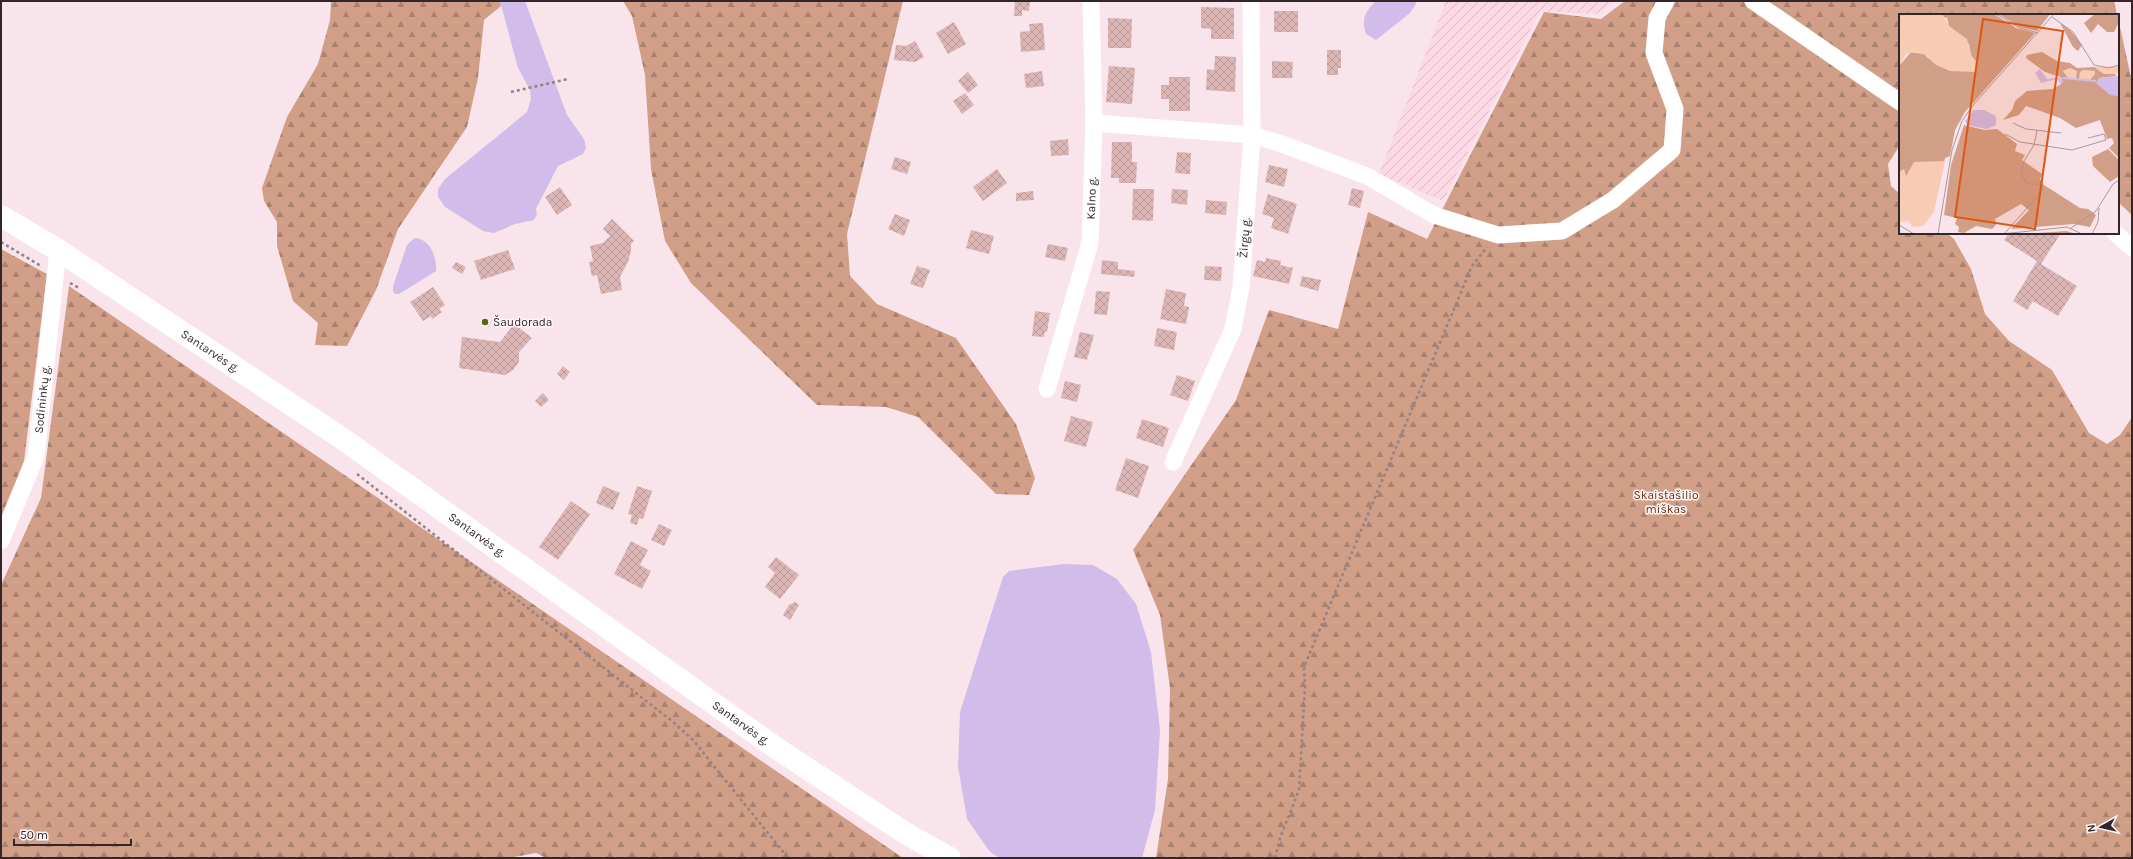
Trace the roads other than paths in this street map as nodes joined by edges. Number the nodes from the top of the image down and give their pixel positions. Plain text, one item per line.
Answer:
1 (1091, 1) edge
2 (1251, 1) edge
3 (1666, 1) edge
4 (1753, 1) edge
5 (1899, 101) edge
6 (1094, 123) junction
7 (1252, 135) junction
8 (1, 216) edge
9 (2116, 234) edge
10 (2132, 248) edge
11 (58, 250) junction
12 (1047, 389) dead end
13 (1174, 462) dead end
14 (1, 541) edge
15 (950, 858) edge

1 - 6 street, Kalno g.
2 - 7 street, Žirgų g.
3 - 7 street
4 - 5 street
6 - 7 street
6 - 12 street, Kalno g.
7 - 13 street, Žirgų g.
8 - 11 main road, Santarvės g.
9 - 10 street
11 - 14 street, Sodininkų g.
11 - 15 main road, Santarvės g.

